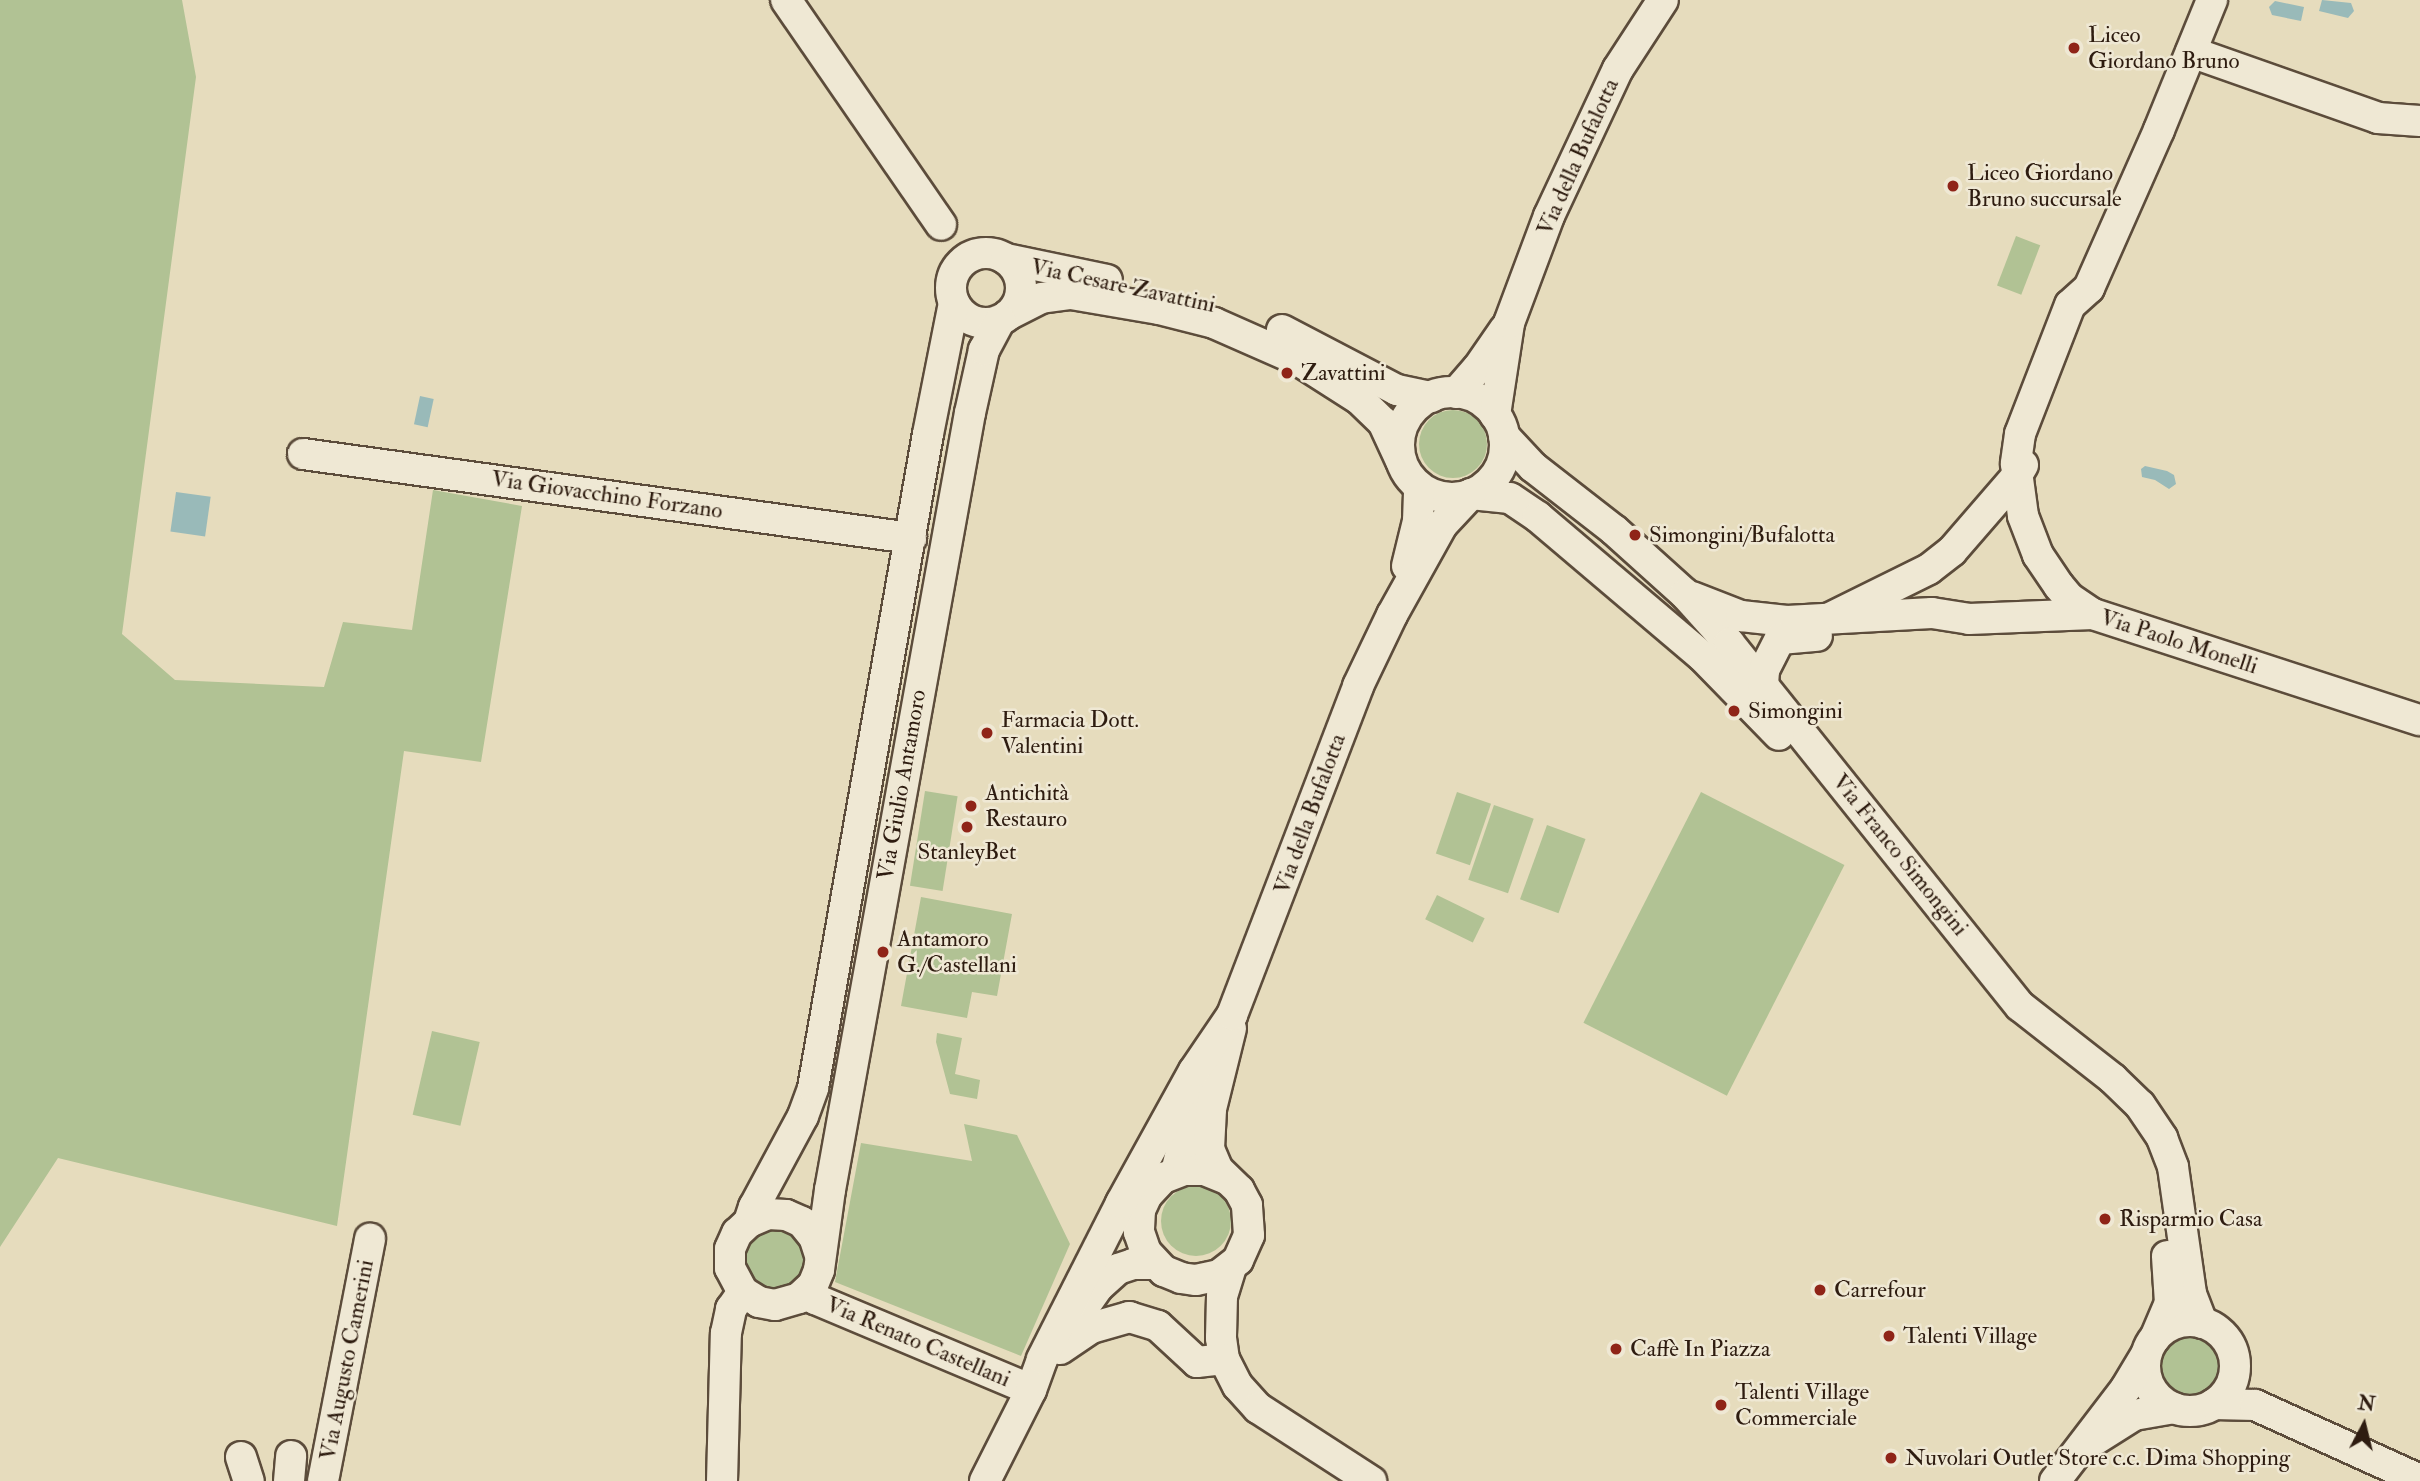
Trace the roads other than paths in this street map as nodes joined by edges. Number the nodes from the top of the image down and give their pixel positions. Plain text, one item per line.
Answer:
1 (786, 0) edge
2 (1663, 0) edge
3 (2212, 0) edge
4 (2191, 52) junction
5 (2420, 121) edge
6 (941, 225) junction
7 (1000, 257) junction
8 (953, 295) junction
9 (1004, 317) junction
10 (1509, 323) junction
11 (1443, 395) junction
12 (1499, 425) junction
13 (303, 454) dead end
14 (1401, 461) junction
15 (2017, 477) junction
16 (1419, 487) junction
17 (1471, 495) junction
18 (1614, 530) junction
19 (911, 538) junction
20 (1603, 570) junction
21 (1685, 594) junction
22 (1392, 614) junction
23 (2093, 614) junction
24 (1830, 618) junction
25 (1969, 619) junction
26 (1780, 639) junction
27 (1729, 643) junction
28 (1763, 685) junction
29 (2420, 720) edge
30 (1232, 1015) junction
31 (1209, 1049) junction
32 (1176, 1172) junction
33 (1227, 1179) junction
34 (1140, 1210) junction
35 (749, 1222) junction
36 (370, 1239) dead end
37 (820, 1255) junction
38 (1155, 1264) junction
39 (1231, 1267) junction
40 (1086, 1273) junction
41 (743, 1292) junction
42 (807, 1292) junction
43 (2202, 1323) junction
44 (2150, 1346) junction
45 (1060, 1349) junction
46 (1224, 1359) junction
47 (2234, 1360) junction
48 (1031, 1390) junction
49 (2214, 1404) junction
50 (2175, 1408) junction
51 (2420, 1459) edge
52 (2062, 1471) edge
53 (248, 1473) edge
54 (286, 1473) edge
55 (2420, 1480) edge
56 (323, 1481) edge
57 (722, 1481) edge
58 (985, 1481) edge
59 (1371, 1481) edge

1 - 6 street, Via Cesare Zavattini
2 - 10 street, Via della Bufalotta
3 - 4 street
4 - 5 street
4 - 15 street
6 - 7 street, Via Cesare Zavattini
6 - 8 street, Via Cesare Zavattini
7 - 8 street
7 - 9 street
7 - 11 street, Via Cesare Zavattini
8 - 9 street
8 - 19 street, Via Giulio Antamoro
9 - 14 street, Via Cesare Zavattini
9 - 37 street, Via Giulio Antamoro
10 - 11 street, Via della Bufalotta
10 - 12 street, Via della Bufalotta
11 - 12 street
11 - 14 street
12 - 17 street
12 - 18 street, Via Franco Simongini
13 - 19 street, Via Giovacchino Forzano
14 - 16 street
15 - 23 street, Via Paolo Monelli
15 - 24 street
16 - 17 street
16 - 22 street, Via della Bufalotta
17 - 20 street, Via Franco Simongini
17 - 22 street, Via della Bufalotta
18 - 20 street
18 - 21 street, Via Franco Simongini
19 - 35 street, Via Giulio Antamoro
20 - 27 street
20 - 44 street, Via Franco Simongini
21 - 24 street
21 - 27 street, Via Franco Simongini
22 - 30 street, Via della Bufalotta
23 - 25 street
23 - 29 street, Via Paolo Monelli
24 - 25 street
25 - 26 street
26 - 27 street
26 - 28 street
27 - 28 street, Via Franco Simongini
28 - 43 street, Via Franco Simongini
30 - 31 street, Via della Bufalotta
30 - 33 street, Via della Bufalotta
31 - 32 street, Via della Bufalotta
31 - 40 street, Via della Bufalotta
32 - 33 street
32 - 34 street, Via della Bufalotta
33 - 39 street, Via della Bufalotta
34 - 38 street
34 - 40 street, Via della Bufalotta
35 - 37 street
35 - 41 street, Via Giulio Antamoro
36 - 56 street, Via Augusto Camerini
37 - 42 street, Via Giulio Antamoro
38 - 39 street
38 - 45 street, Via della Bufalotta
39 - 46 street, Via della Bufalotta
40 - 48 street, Via della Bufalotta
41 - 42 street
41 - 57 street
42 - 48 street, Via Renato Castellani
43 - 44 street
43 - 47 street
44 - 50 street
44 - 52 street, Via Franco Simongini
45 - 46 street
45 - 48 street, Via della Bufalotta
46 - 59 street
47 - 49 street
47 - 51 street
48 - 58 street, Via della Bufalotta
49 - 50 street
49 - 55 street
50 - 52 street
53 - 54 street

